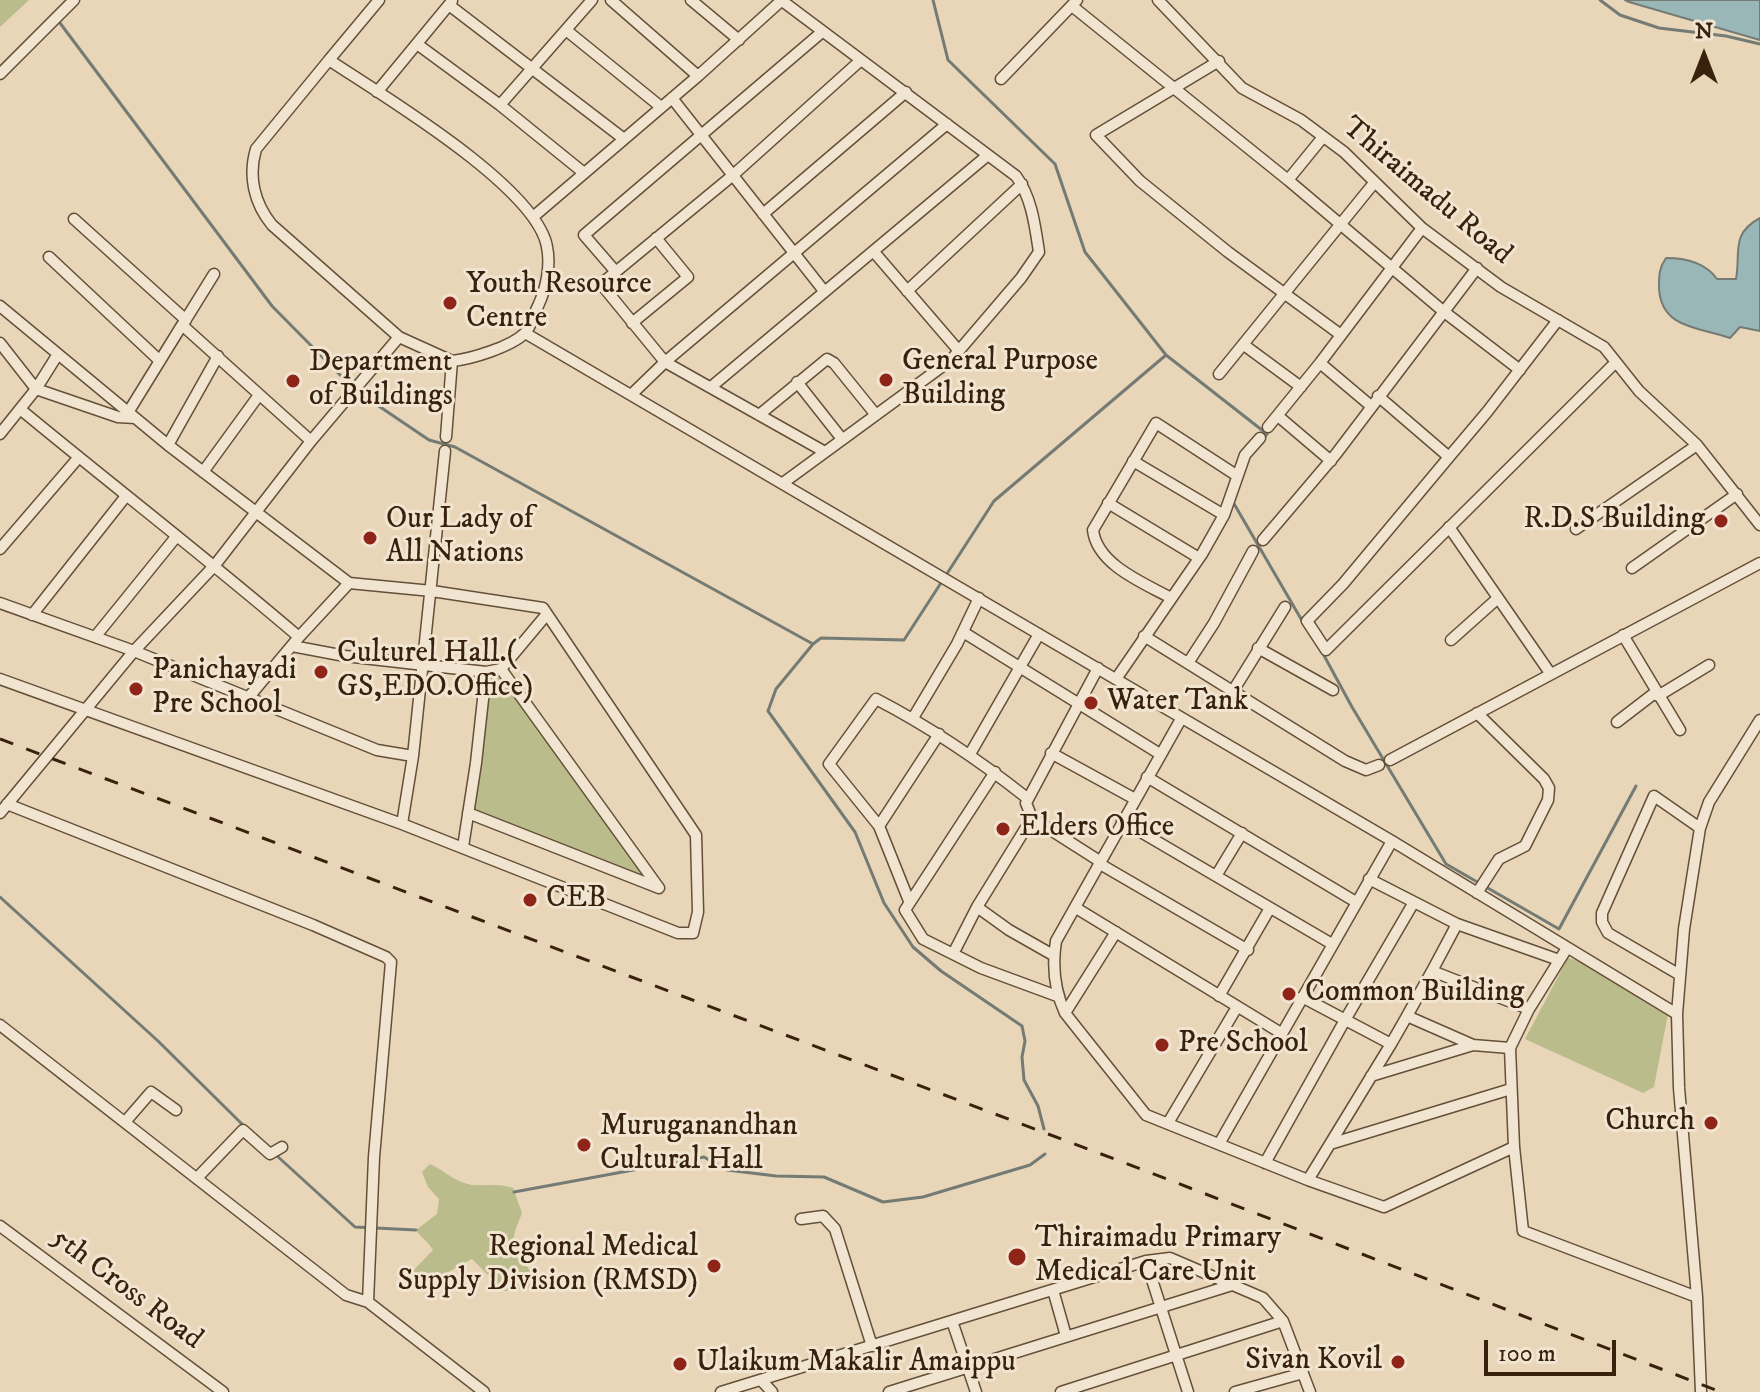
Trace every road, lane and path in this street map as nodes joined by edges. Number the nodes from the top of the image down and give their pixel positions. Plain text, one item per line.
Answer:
1 (74, 0) edge
2 (379, 0) edge
3 (592, 0) edge
4 (611, 0) edge
5 (691, 0) edge
6 (782, 0) edge
7 (1158, 0) edge
8 (451, 2) edge
9 (1075, 3) edge
10 (566, 30) junction
11 (822, 32) junction
12 (739, 40) junction
13 (417, 44) junction
14 (329, 60) junction
15 (861, 60) junction
16 (1219, 61) junction
17 (532, 68) junction
18 (0, 74) edge
19 (698, 76) junction
20 (1001, 79) dead end
21 (1173, 89) junction
22 (377, 92) junction
23 (906, 92) junction
24 (672, 98) junction
25 (500, 105) junction
26 (661, 107) junction
27 (947, 124) junction
28 (702, 136) junction
29 (1323, 137) junction
30 (624, 139) junction
31 (988, 155) junction
32 (584, 173) junction
33 (732, 176) junction
34 (1288, 180) junction
35 (1374, 183) junction
36 (1022, 184) junction
37 (763, 214) junction
38 (533, 217) junction
39 (74, 219) dead end
40 (1339, 225) junction
41 (1422, 228) junction
42 (656, 238) junction
43 (874, 252) junction
44 (793, 253) junction
45 (49, 257) dead end
46 (1477, 268) junction
47 (1391, 269) junction
48 (616, 272) junction
49 (214, 274) dead end
50 (824, 291) junction
51 (907, 291) junction
52 (1286, 294) junction
53 (0, 306) edge
54 (1443, 311) junction
55 (1558, 320) junction
56 (184, 322) junction
57 (632, 323) junction
58 (525, 333) junction
59 (1341, 335) junction
60 (399, 337) junction
61 (0, 343) edge
62 (1244, 345) junction
63 (959, 351) junction
64 (58, 354) junction
65 (218, 356) junction
66 (160, 361) junction
67 (452, 361) junction
68 (665, 362) junction
69 (1616, 362) junction
70 (1320, 363) junction
71 (1520, 370) junction
72 (1219, 374) dead end
73 (797, 382) junction
74 (711, 387) junction
75 (1301, 387) junction
76 (36, 389) junction
77 (632, 394) junction
78 (259, 395) junction
79 (1374, 401) junction
80 (20, 409) junction
81 (133, 415) junction
82 (759, 415) junction
83 (876, 415) junction
84 (1278, 416) junction
85 (1268, 427) dead end
86 (0, 434) edge
87 (446, 437) dead end
88 (1260, 438) dead end
89 (842, 439) junction
90 (311, 441) junction
91 (168, 445) junction
92 (1697, 445) junction
93 (445, 451) dead end
94 (825, 452) junction
95 (79, 457) junction
96 (1449, 457) junction
97 (1133, 461) junction
98 (1331, 461) junction
99 (203, 472) junction
100 (1236, 475) junction
101 (783, 483) junction
102 (1737, 494) junction
103 (126, 496) junction
104 (1108, 503) junction
105 (256, 514) junction
106 (1224, 515) junction
107 (1760, 525) edge
108 (1449, 527) junction
109 (1576, 529) dead end
110 (176, 537) junction
111 (1263, 540) dead end
112 (0, 549) edge
113 (1253, 551) dead end
114 (1199, 558) junction
115 (1760, 563) edge
116 (215, 565) junction
117 (1632, 568) dead end
118 (349, 583) junction
119 (432, 591) junction
120 (979, 598) junction
121 (1171, 598) junction
122 (1498, 598) junction
123 (0, 603) edge
124 (1285, 607) dead end
125 (547, 614) junction
126 (32, 615) junction
127 (963, 632) junction
128 (1039, 634) junction
129 (1623, 635) junction
130 (1144, 636) junction
131 (95, 637) junction
132 (1451, 640) dead end
133 (296, 642) junction
134 (1258, 648) junction
135 (134, 651) junction
136 (1188, 663) junction
137 (423, 665) junction
138 (1709, 665) dead end
139 (1098, 668) junction
140 (501, 669) junction
141 (1019, 669) junction
142 (486, 672) junction
143 (1550, 673) junction
144 (0, 679) edge
145 (1116, 679) junction
146 (1333, 690) dead end
147 (1233, 691) junction
148 (1657, 694) junction
149 (248, 698) junction
150 (1079, 705) junction
151 (85, 710) junction
152 (1477, 713) junction
153 (913, 718) junction
154 (1181, 719) junction
155 (1760, 720) edge
156 (1617, 722) dead end
157 (1680, 730) dead end
158 (939, 734) junction
159 (1051, 753) junction
160 (970, 754) junction
161 (1160, 754) junction
162 (413, 756) junction
163 (995, 772) junction
164 (1147, 777) junction
165 (1027, 798) junction
166 (1135, 799) junction
167 (3, 808) edge
168 (468, 813) junction
169 (1032, 818) junction
170 (1122, 821) junction
171 (402, 824) junction
172 (879, 826) junction
173 (1700, 828) junction
174 (1242, 833) junction
175 (1392, 841) junction
176 (463, 847) junction
177 (1100, 863) junction
178 (1216, 876) junction
179 (1369, 879) junction
180 (1481, 887) junction
181 (909, 901) junction
182 (1356, 902) junction
183 (1414, 902) junction
184 (977, 907) junction
185 (1076, 908) junction
186 (1270, 908) junction
187 (1457, 924) junction
188 (1116, 932) junction
189 (1332, 944) junction
190 (1567, 948) junction
191 (1248, 950) junction
192 (953, 954) junction
193 (1053, 955) junction
194 (1559, 960) junction
195 (1432, 971) junction
196 (1680, 975) junction
197 (1057, 996) junction
198 (1219, 996) junction
199 (1302, 997) junction
200 (1237, 1007) junction
201 (1529, 1009) junction
202 (1065, 1013) junction
203 (1677, 1014) junction
204 (1407, 1016) junction
205 (1345, 1020) junction
206 (0, 1025) edge
207 (1281, 1033) junction
208 (1391, 1044) junction
209 (1473, 1045) junction
210 (1510, 1048) junction
211 (1371, 1076) junction
212 (1511, 1089) junction
213 (176, 1110) dead end
214 (125, 1122) junction
215 (1168, 1123) junction
216 (1219, 1144) junction
217 (1330, 1144) junction
218 (282, 1147) dead end
219 (1514, 1147) junction
220 (1265, 1163) junction
221 (197, 1178) junction
222 (1308, 1180) junction
223 (801, 1219) dead end
224 (0, 1226) edge
225 (1146, 1261) junction
226 (1232, 1285) junction
227 (1053, 1290) junction
228 (1697, 1297) junction
229 (368, 1302) junction
230 (1162, 1308) junction
231 (952, 1321) junction
232 (1283, 1321) junction
233 (1066, 1336) junction
234 (872, 1346) junction
235 (1176, 1357) junction
236 (967, 1367) junction
237 (1303, 1373) junction
238 (761, 1380) junction
239 (223, 1392) edge
240 (484, 1392) edge
241 (721, 1392) edge
242 (772, 1392) edge
243 (889, 1392) edge
244 (976, 1392) edge
245 (1061, 1392) edge
246 (1188, 1392) edge
247 (1235, 1392) edge
248 (1310, 1392) edge
249 (1701, 1392) edge

1 - 18 street
2 - 14 street
3 - 10 street
4 - 19 street
5 - 12 street
6 - 11 street
6 - 12 street
7 - 16 street, Thiraimadu Road
8 - 13 street
8 - 17 street
9 - 20 street
9 - 21 street
10 - 17 street
10 - 26 street
11 - 15 street
11 - 28 street
12 - 19 street
13 - 22 street
13 - 25 street
14 - 22 street
14 - 60 street
15 - 23 street
15 - 33 street
16 - 21 street
16 - 29 street, Thiraimadu Road
17 - 25 street
17 - 30 street
19 - 24 street
21 - 34 street
21 - 52 street
22 - 38 street
23 - 27 street
23 - 37 street
24 - 26 street
24 - 28 street
25 - 32 street
26 - 30 street
27 - 31 street
27 - 44 street
28 - 33 street
28 - 48 street
29 - 34 street
29 - 35 street, Thiraimadu Road
30 - 32 street
31 - 36 street
31 - 43 street
32 - 38 street
33 - 37 street
33 - 42 street
34 - 40 street
35 - 40 street
35 - 41 street, Thiraimadu Road
36 - 51 street
36 - 63 street
37 - 44 street
38 - 58 street
39 - 56 street
40 - 47 street
40 - 52 street
41 - 46 street, Thiraimadu Road
41 - 47 street
42 - 48 street
42 - 57 street
43 - 50 street
43 - 51 street
44 - 50 street
44 - 68 street
45 - 66 street
46 - 54 street
46 - 55 street, Thiraimadu Road
47 - 54 street
47 - 59 street
48 - 57 street
49 - 56 street
50 - 74 street
51 - 63 street
52 - 59 street
52 - 62 street
53 - 64 street
54 - 71 street
54 - 79 street
55 - 69 street, Thiraimadu Road
55 - 71 street
56 - 65 street
56 - 66 street
57 - 68 street
58 - 67 street
58 - 77 street
59 - 70 street
60 - 67 street
60 - 90 street
61 - 76 street
62 - 72 street
62 - 75 street
63 - 83 street
64 - 76 street
64 - 81 street
65 - 78 street
65 - 91 street
66 - 81 street
67 - 87 street
68 - 74 street
68 - 77 street
69 - 92 street, Thiraimadu Road
69 - 108 street
70 - 75 street
70 - 79 street
71 - 96 street
73 - 82 street
73 - 83 street
73 - 89 street
74 - 82 street
75 - 84 street
76 - 80 street
76 - 81 street
77 - 101 street
78 - 90 street
78 - 99 street
79 - 96 street
79 - 98 street
80 - 86 street
80 - 95 street
81 - 91 street
82 - 94 street
83 - 89 street
84 - 85 street
84 - 98 street
88 - 100 street
89 - 94 street
90 - 105 street
91 - 99 street
92 - 102 street, Thiraimadu Road
92 - 109 street
93 - 119 street
94 - 101 street
95 - 103 street
95 - 112 street
96 - 108 street
97 - 100 street
97 - 104 street
97 - 106 street
98 - 111 street
99 - 105 street
100 - 106 street
101 - 120 street
102 - 107 street, Thiraimadu Road
102 - 117 street
103 - 110 street
103 - 126 street
104 - 114 street
104 - 121 street
105 - 116 street
105 - 118 street
106 - 114 street
108 - 122 street
110 - 116 street
110 - 131 street
113 - 136 street
114 - 121 street
115 - 129 street
116 - 133 street
116 - 135 street
118 - 119 street
118 - 133 street
119 - 125 street
119 - 137 street
120 - 127 street
120 - 128 street
121 - 130 street
122 - 132 street
122 - 143 street
123 - 126 street
124 - 134 street
125 - 140 street
125 - 176 street
126 - 131 street
127 - 141 street
127 - 153 street
128 - 139 street
128 - 141 street
129 - 143 street
129 - 148 street
130 - 136 street
130 - 145 street
131 - 135 street
133 - 137 street
133 - 149 street
134 - 146 street
134 - 147 street
135 - 149 street
135 - 151 street
136 - 147 street
137 - 142 street
137 - 162 street
138 - 148 street
139 - 145 street
139 - 150 street
140 - 142 street
140 - 168 street
141 - 150 street
141 - 160 street
142 - 168 street
143 - 152 street
144 - 151 street
145 - 154 street
147 - 152 street
148 - 156 street
148 - 157 street
149 - 162 street
150 - 159 street
150 - 161 street
151 - 167 street
151 - 171 street
152 - 180 street
153 - 158 street
153 - 172 street
154 - 161 street
154 - 175 street
155 - 173 street
158 - 160 street
158 - 172 street
159 - 165 street
159 - 166 street
160 - 163 street
161 - 164 street
162 - 171 street
163 - 165 street
163 - 181 street
164 - 166 street
164 - 174 street
165 - 169 street
166 - 170 street
167 - 229 street
168 - 176 street
169 - 177 street
169 - 184 street
170 - 177 street
170 - 178 street
171 - 176 street
172 - 181 street
173 - 196 street
173 - 196 street
174 - 178 street
174 - 182 street
175 - 179 street
175 - 180 street
177 - 185 street
177 - 191 street
178 - 186 street
179 - 182 street
179 - 183 street
180 - 190 street
181 - 192 street
182 - 189 street
183 - 187 street
183 - 205 street
184 - 192 street
184 - 193 street
185 - 188 street
185 - 193 street
186 - 189 street
186 - 191 street
187 - 194 street
187 - 195 street
188 - 198 street
188 - 202 street
189 - 199 street
190 - 194 street
190 - 203 street
191 - 198 street
192 - 197 street
193 - 197 street
194 - 201 street
195 - 201 street
195 - 204 street
196 - 203 street
197 - 202 street
198 - 200 street
199 - 205 street
199 - 207 street
200 - 207 street
200 - 215 street
201 - 210 street
202 - 215 street
203 - 228 street
204 - 208 street
204 - 209 street
205 - 208 street
205 - 220 street
206 - 214 street
207 - 216 street
208 - 211 street
209 - 210 street
209 - 211 street
210 - 212 street
211 - 217 street
212 - 217 street
212 - 219 street
213 - 214 street
214 - 221 street
215 - 216 street
216 - 220 street
217 - 222 street
218 - 221 street
219 - 222 street
219 - 228 street
220 - 222 street
221 - 229 street
223 - 234 street
224 - 239 street, 5th Cross Road
225 - 226 street
225 - 227 street
225 - 230 street
226 - 230 street
226 - 232 street
227 - 231 street
227 - 233 street
228 - 249 street
229 - 240 street
230 - 233 street
230 - 235 street
231 - 234 street
231 - 236 street
232 - 235 street
232 - 237 street
233 - 236 street
234 - 238 street
235 - 245 street
235 - 246 street
236 - 243 street
236 - 244 street
237 - 247 street
237 - 248 street
238 - 241 street
238 - 242 street

